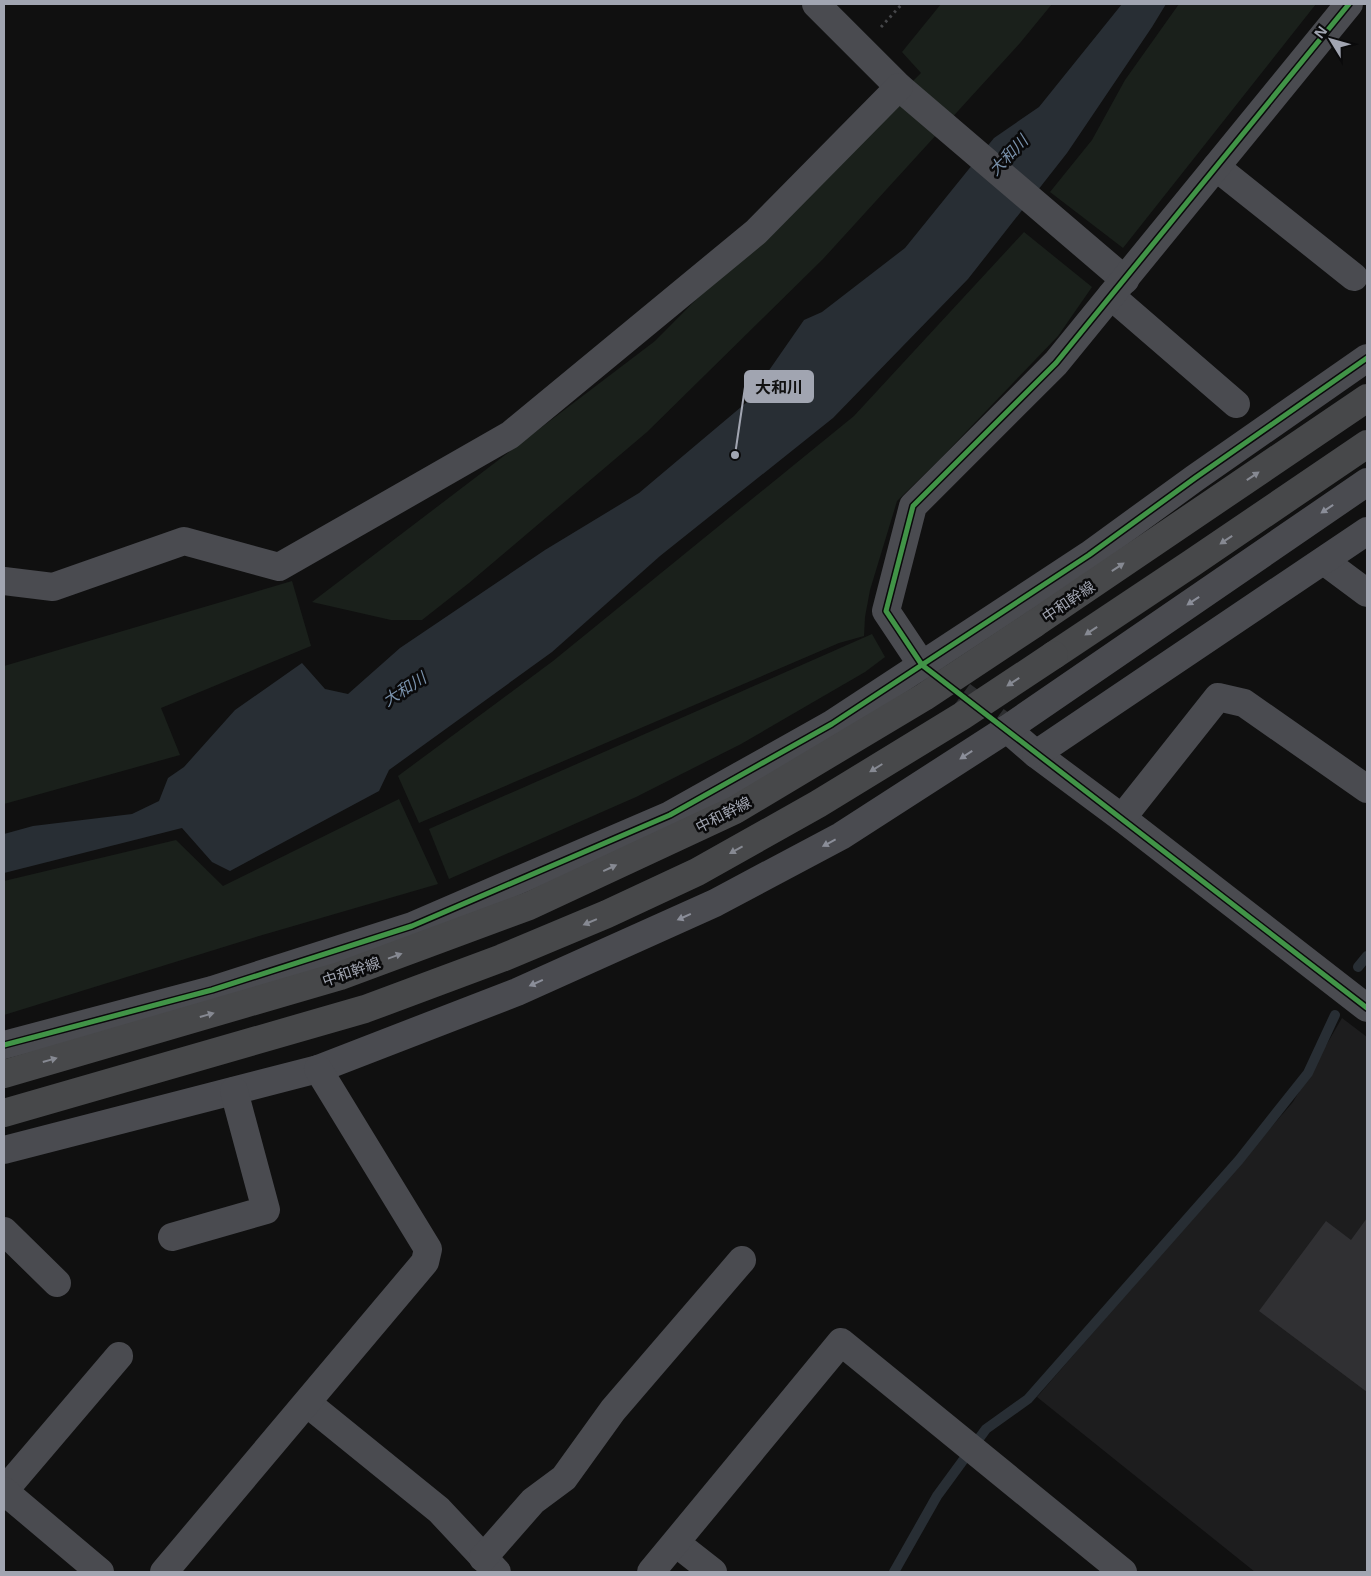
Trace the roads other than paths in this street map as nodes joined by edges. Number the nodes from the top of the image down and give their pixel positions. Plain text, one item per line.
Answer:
1 (816, 4) edge
2 (1349, 4) edge
3 (899, 87) junction
4 (1216, 167) junction
5 (1354, 277) dead end
6 (1118, 288) junction
7 (1367, 358) edge
8 (1367, 398) edge
9 (1236, 404) dead end
10 (1367, 444) edge
11 (1367, 482) edge
12 (1367, 531) edge
13 (1324, 561) junction
14 (4, 581) edge
15 (1367, 593) edge
16 (922, 665) junction
17 (1007, 729) junction
18 (1036, 754) junction
19 (1367, 789) edge
20 (1122, 818) junction
21 (1367, 1008) edge
22 (4, 1045) edge
23 (318, 1069) junction
24 (4, 1074) edge
25 (234, 1091) junction
26 (4, 1113) edge
27 (4, 1150) edge
28 (4, 1231) edge
29 (172, 1237) dead end
30 (742, 1260) dead end
31 (56, 1283) dead end
32 (118, 1356) dead end
33 (307, 1402) junction
34 (4, 1491) edge
35 (676, 1543) junction
36 (490, 1565) edge
37 (100, 1572) edge
38 (164, 1572) edge
39 (652, 1572) edge
40 (713, 1572) edge
41 (1123, 1572) edge

1 - 3 street
2 - 4 street
3 - 6 street
3 - 14 street
4 - 5 street
4 - 6 street
6 - 9 street
6 - 16 street
7 - 16 street
24 -> 8 main road, 中和幹線, bridge
10 -> 26 main road, bridge
11 -> 17 street
12 - 13 street
13 - 15 street
13 - 18 street
16 - 22 street
17 - 18 street
17 -> 23 street
18 - 20 street
19 - 20 street
20 - 21 street
23 - 25 street
23 - 33 street
25 - 27 street
25 - 29 street
28 - 31 street
30 - 36 street
32 - 34 street
33 - 36 street
33 - 38 street
34 - 37 street
35 - 39 street
35 - 40 street
35 - 41 street

